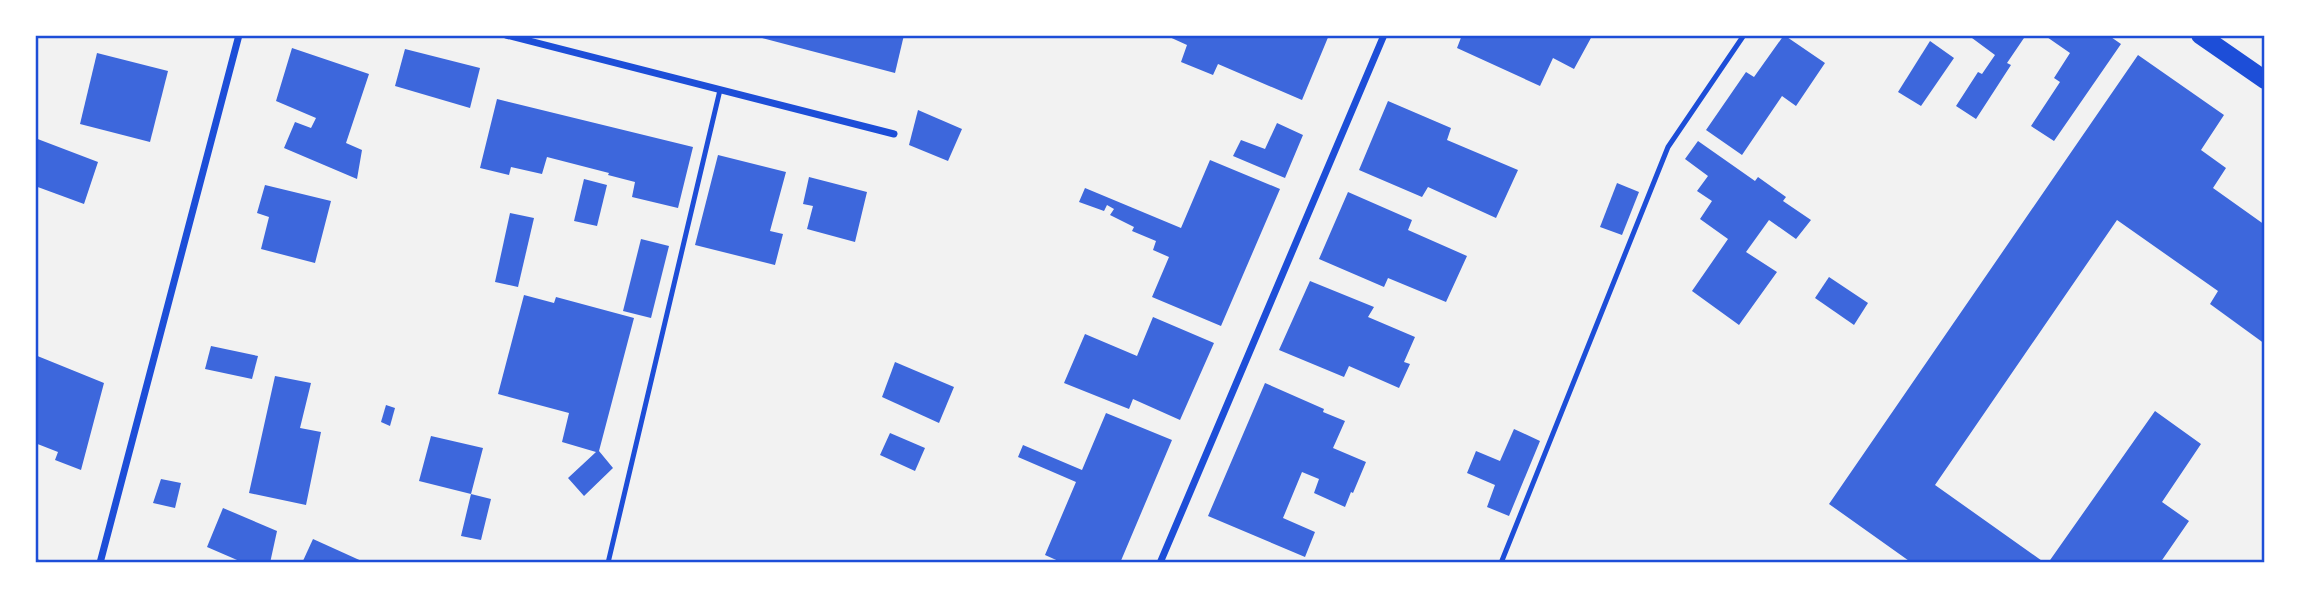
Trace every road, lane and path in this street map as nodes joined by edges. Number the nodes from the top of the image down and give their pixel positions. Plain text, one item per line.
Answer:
1 (239, 35) edge
2 (506, 35) edge
3 (1384, 35) edge
4 (1744, 35) edge
5 (2200, 35) edge
6 (2265, 80) edge
7 (720, 89) junction
8 (894, 134) dead end
9 (100, 563) edge
10 (608, 563) edge
11 (1160, 563) edge
12 (1502, 563) edge

1 - 9 street
2 - 7 street
3 - 11 street
4 - 12 lane
5 - 6 main road
7 - 8 street
7 - 10 lane

